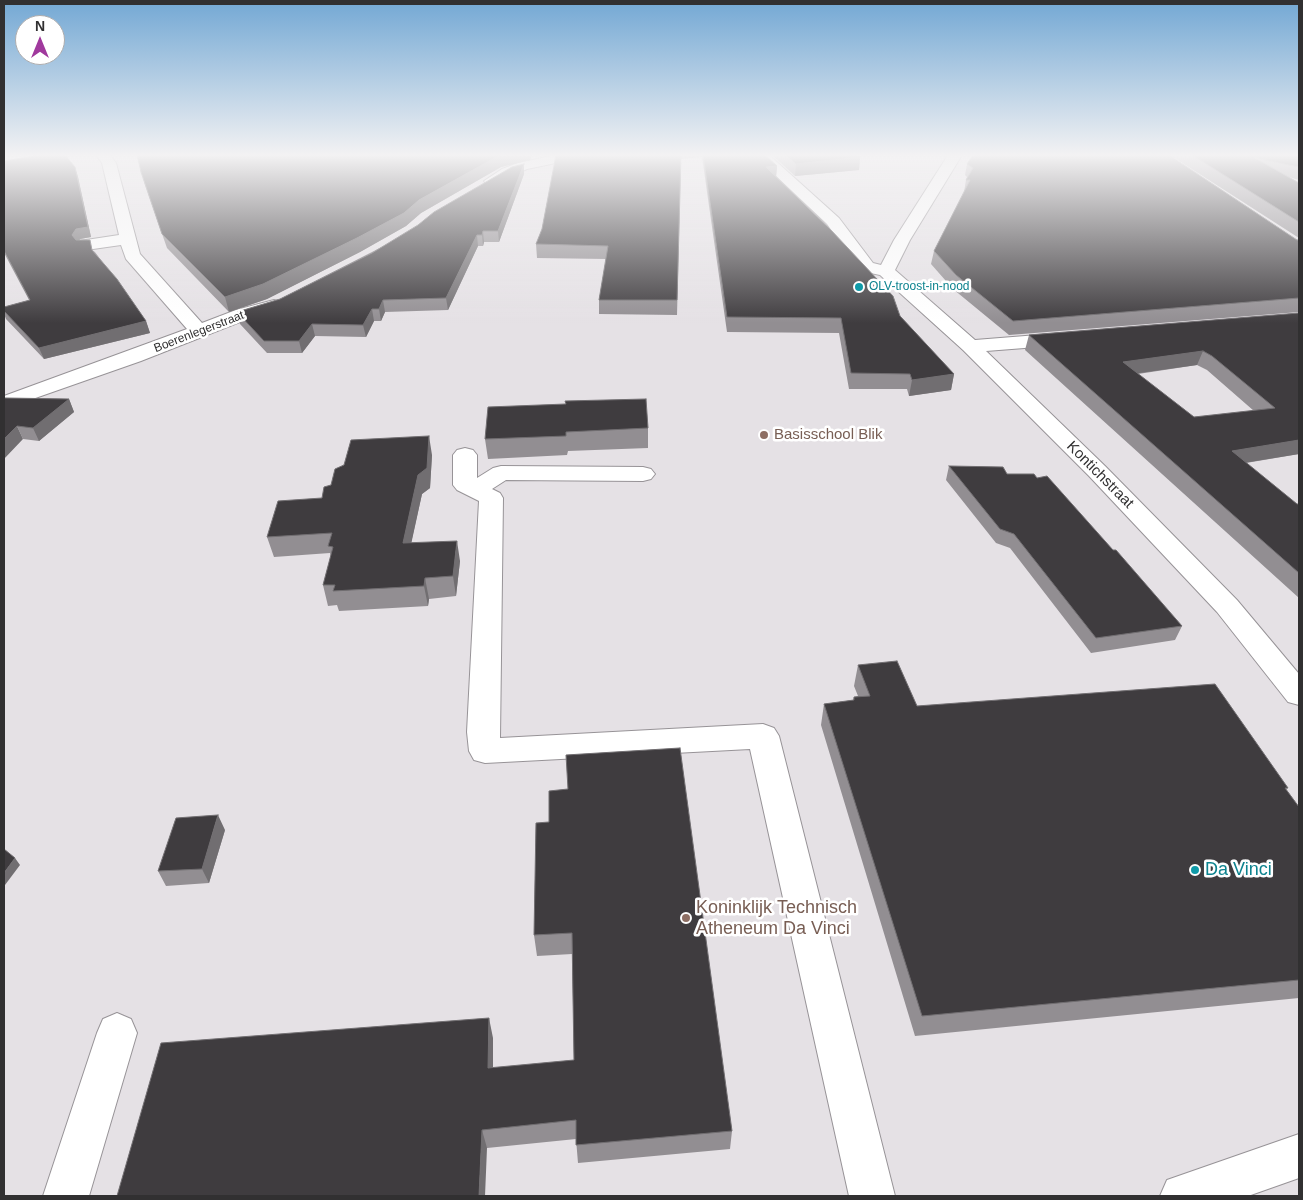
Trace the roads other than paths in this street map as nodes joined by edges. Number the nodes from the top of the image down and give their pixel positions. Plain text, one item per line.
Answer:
1 (120, 211) edge
2 (822, 211) edge
3 (920, 211) edge
4 (126, 239) junction
5 (86, 245) edge
6 (886, 271) junction
7 (290, 298) edge
8 (199, 331) junction
9 (1079, 338) edge
10 (970, 346) junction
11 (4, 404) edge
12 (465, 455) dead end
13 (642, 474) dead end
14 (474, 490) junction
15 (1299, 694) edge
16 (117, 1033) dead end
17 (1299, 1156) edge
18 (66, 1196) edge
19 (872, 1196) edge
20 (1183, 1196) edge

1 - 4 street
2 - 6 street
3 - 6 street
4 - 5 street
4 - 8 street
6 - 10 street, Kontichstraat
7 - 8 street, Boerenlegerstraat
8 - 11 street, Boerenlegerstraat
9 - 10 street
10 - 15 street, Kontichstraat
12 - 14 street
13 - 14 street
14 - 19 street
16 - 18 street
17 - 20 street

